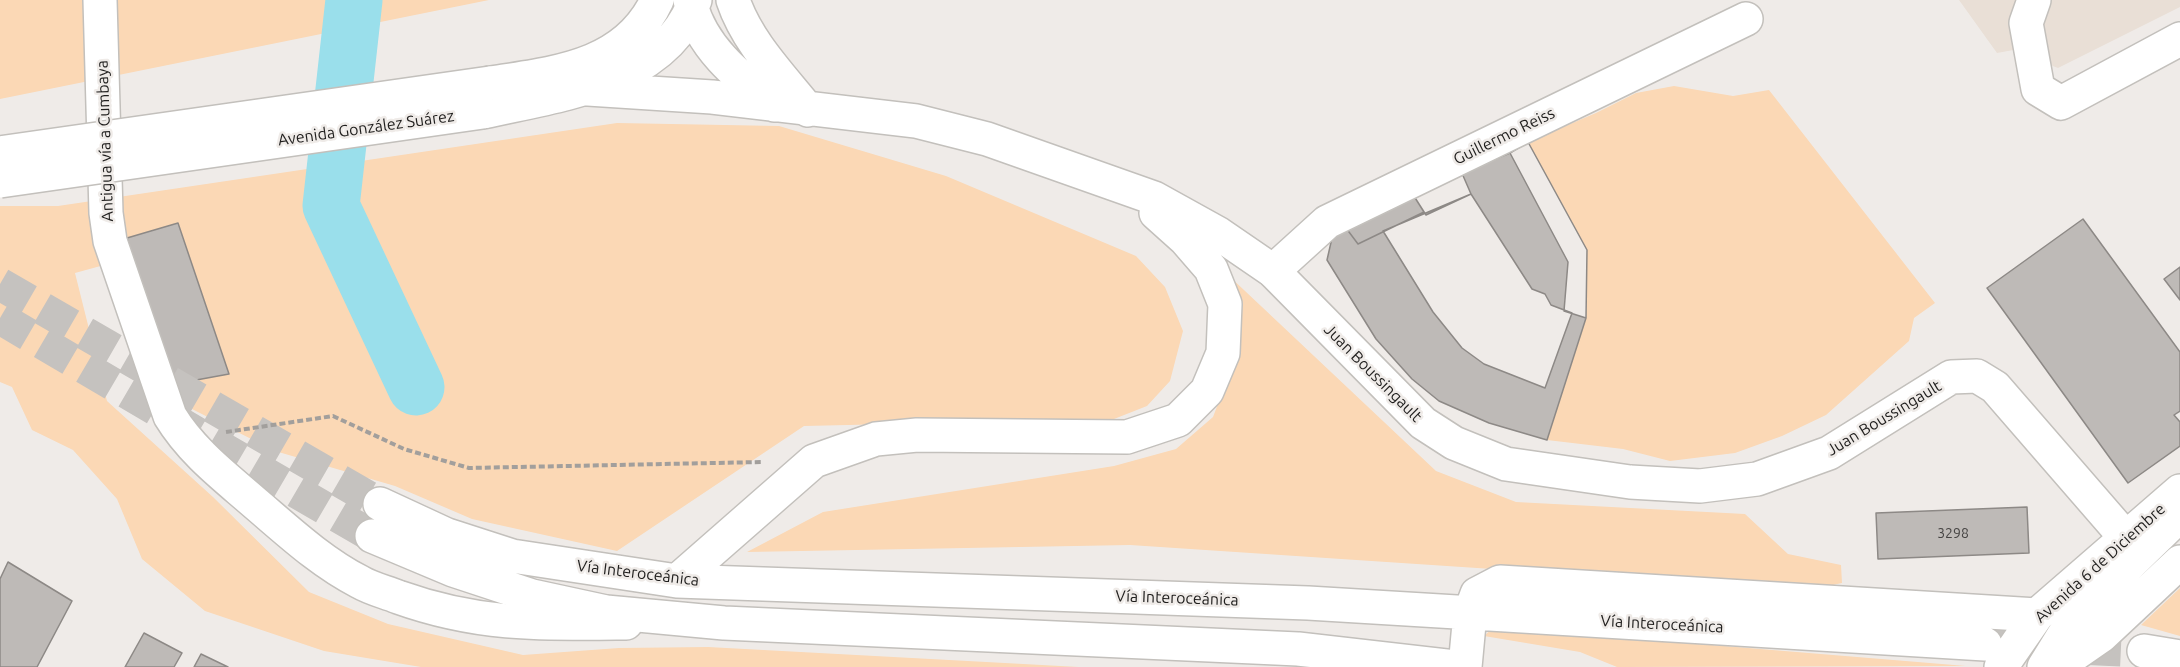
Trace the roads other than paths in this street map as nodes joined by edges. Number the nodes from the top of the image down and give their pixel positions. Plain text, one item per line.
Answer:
1 (100, 0) edge
2 (657, 0) edge
3 (733, 0) edge
4 (2034, 0) edge
5 (692, 3) edge
6 (1746, 19) dead end
7 (2180, 39) edge
8 (588, 89) junction
9 (487, 97) junction
10 (774, 105) junction
11 (808, 110) junction
12 (0, 153) edge
13 (0, 181) edge
14 (1130, 190) junction
15 (1273, 271) junction
16 (2180, 491) edge
17 (380, 504) tunnel mouth
18 (2180, 515) edge
19 (372, 536) tunnel mouth
20 (2126, 538) junction
21 (2180, 562) edge
22 (661, 579) junction
23 (1137, 597) junction
24 (1366, 606) junction
25 (1470, 613) junction
26 (640, 615) junction
27 (2037, 615) junction
28 (724, 623) junction
29 (1134, 641) junction
30 (2144, 651) tunnel mouth
31 (1993, 656) edge
32 (2180, 657) edge
33 (1371, 661) edge
34 (1455, 667) edge
35 (1465, 667) edge
36 (2044, 667) edge
37 (2056, 667) edge

1 - 28 main road, Antigua vía a Cumbaya
2 - 9 main road, Avenida González Suárez
3 - 11 main road
4 - 7 main road
5 - 8 main road, Avenida González Suárez
5 - 10 main road
6 - 15 main road, Guillermo Reiss
8 - 9 main road, Avenida González Suárez
8 - 10 main road, Juan Boussingault
9 - 12 main road, Avenida González Suárez, bridge
9 - 13 main road, Avenida González Suárez, bridge
10 - 11 main road, Juan Boussingault
11 - 14 main road, Juan Boussingault
14 - 15 main road, Juan Boussingault
14 - 22 main road
15 - 20 main road, Juan Boussingault
16 - 20 main road, Avenida 6 de Diciembre
17 - 22 main road, Vía Interoceánica
18 - 36 main road
19 - 26 main road
20 - 27 main road, Avenida 6 de Diciembre
21 - 37 main road
22 - 23 main road, Vía Interoceánica
22 - 26 main road
23 - 24 main road, Vía Interoceánica
23 - 29 main road
24 - 25 main road, Vía Interoceánica
24 - 33 main road
25 - 27 main road
25 - 31 main road, Vía Interoceánica
25 - 35 main road
26 - 28 main road
27 - 31 main road, Avenida 6 de Diciembre
28 - 29 main road
29 - 33 main road
30 - 32 main road
33 - 34 main road

